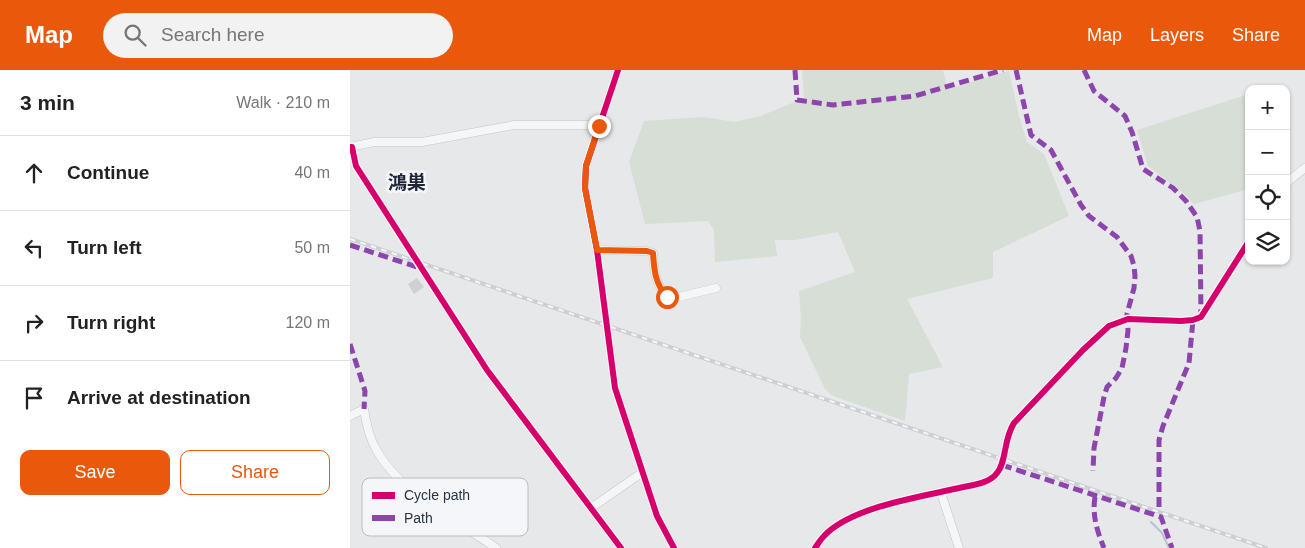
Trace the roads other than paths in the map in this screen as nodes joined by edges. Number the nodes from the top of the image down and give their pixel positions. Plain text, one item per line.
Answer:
1 (618, 70) edge
2 (599, 126) junction
3 (351, 147) edge
4 (1305, 168) edge
5 (1290, 180) edge
6 (1245, 246) edge
7 (597, 250) junction
8 (716, 288) dead end
9 (350, 416) edge
10 (643, 472) junction
11 (398, 478) edge
12 (941, 493) junction
13 (592, 508) junction
14 (478, 536) edge
15 (496, 548) edge
16 (621, 548) edge
17 (674, 548) edge
18 (814, 548) edge
19 (959, 548) edge

1 - 2 street
2 - 3 street
2 - 7 street
3 - 13 street
4 - 5 street
6 - 12 street
7 - 8 street
7 - 10 street
9 - 11 street
10 - 13 street
10 - 17 street
12 - 18 street
12 - 19 street
13 - 16 street
14 - 15 street

